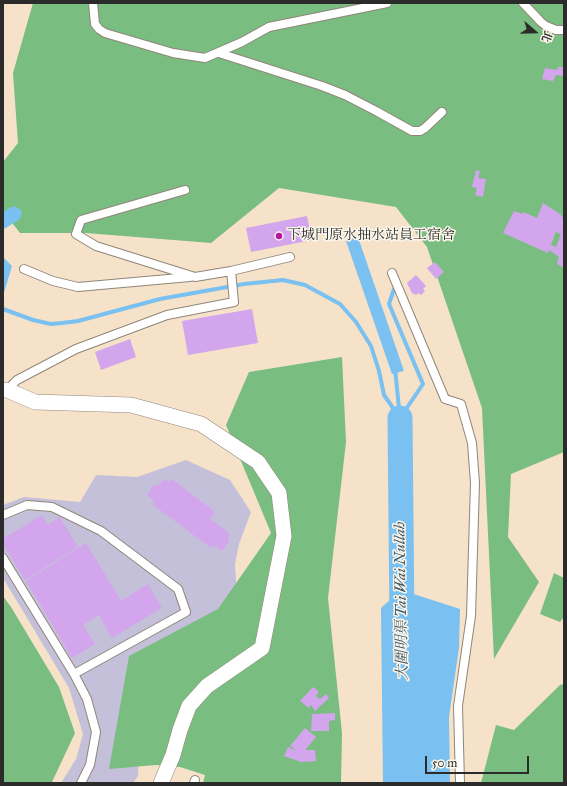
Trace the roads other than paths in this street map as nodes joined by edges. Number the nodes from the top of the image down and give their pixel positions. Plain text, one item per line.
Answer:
1 (93, 3) edge
2 (387, 3) edge
3 (523, 3) edge
4 (564, 30) edge
5 (219, 53) junction
6 (442, 112) dead end
7 (185, 190) dead end
8 (290, 257) dead end
9 (24, 270) dead end
10 (231, 271) junction
11 (392, 273) dead end
12 (195, 277) junction
13 (5, 389) edge
14 (3, 515) edge
15 (3, 558) edge
16 (74, 674) junction
17 (80, 783) edge
18 (161, 783) edge
19 (460, 783) edge

1 - 5 lane
2 - 5 lane
3 - 4 lane
5 - 6 lane
7 - 12 lane
8 - 10 lane
9 - 12 lane
10 - 12 lane
10 - 13 lane
11 - 19 lane
13 - 18 street
14 - 16 lane
15 - 16 lane
16 - 17 lane

